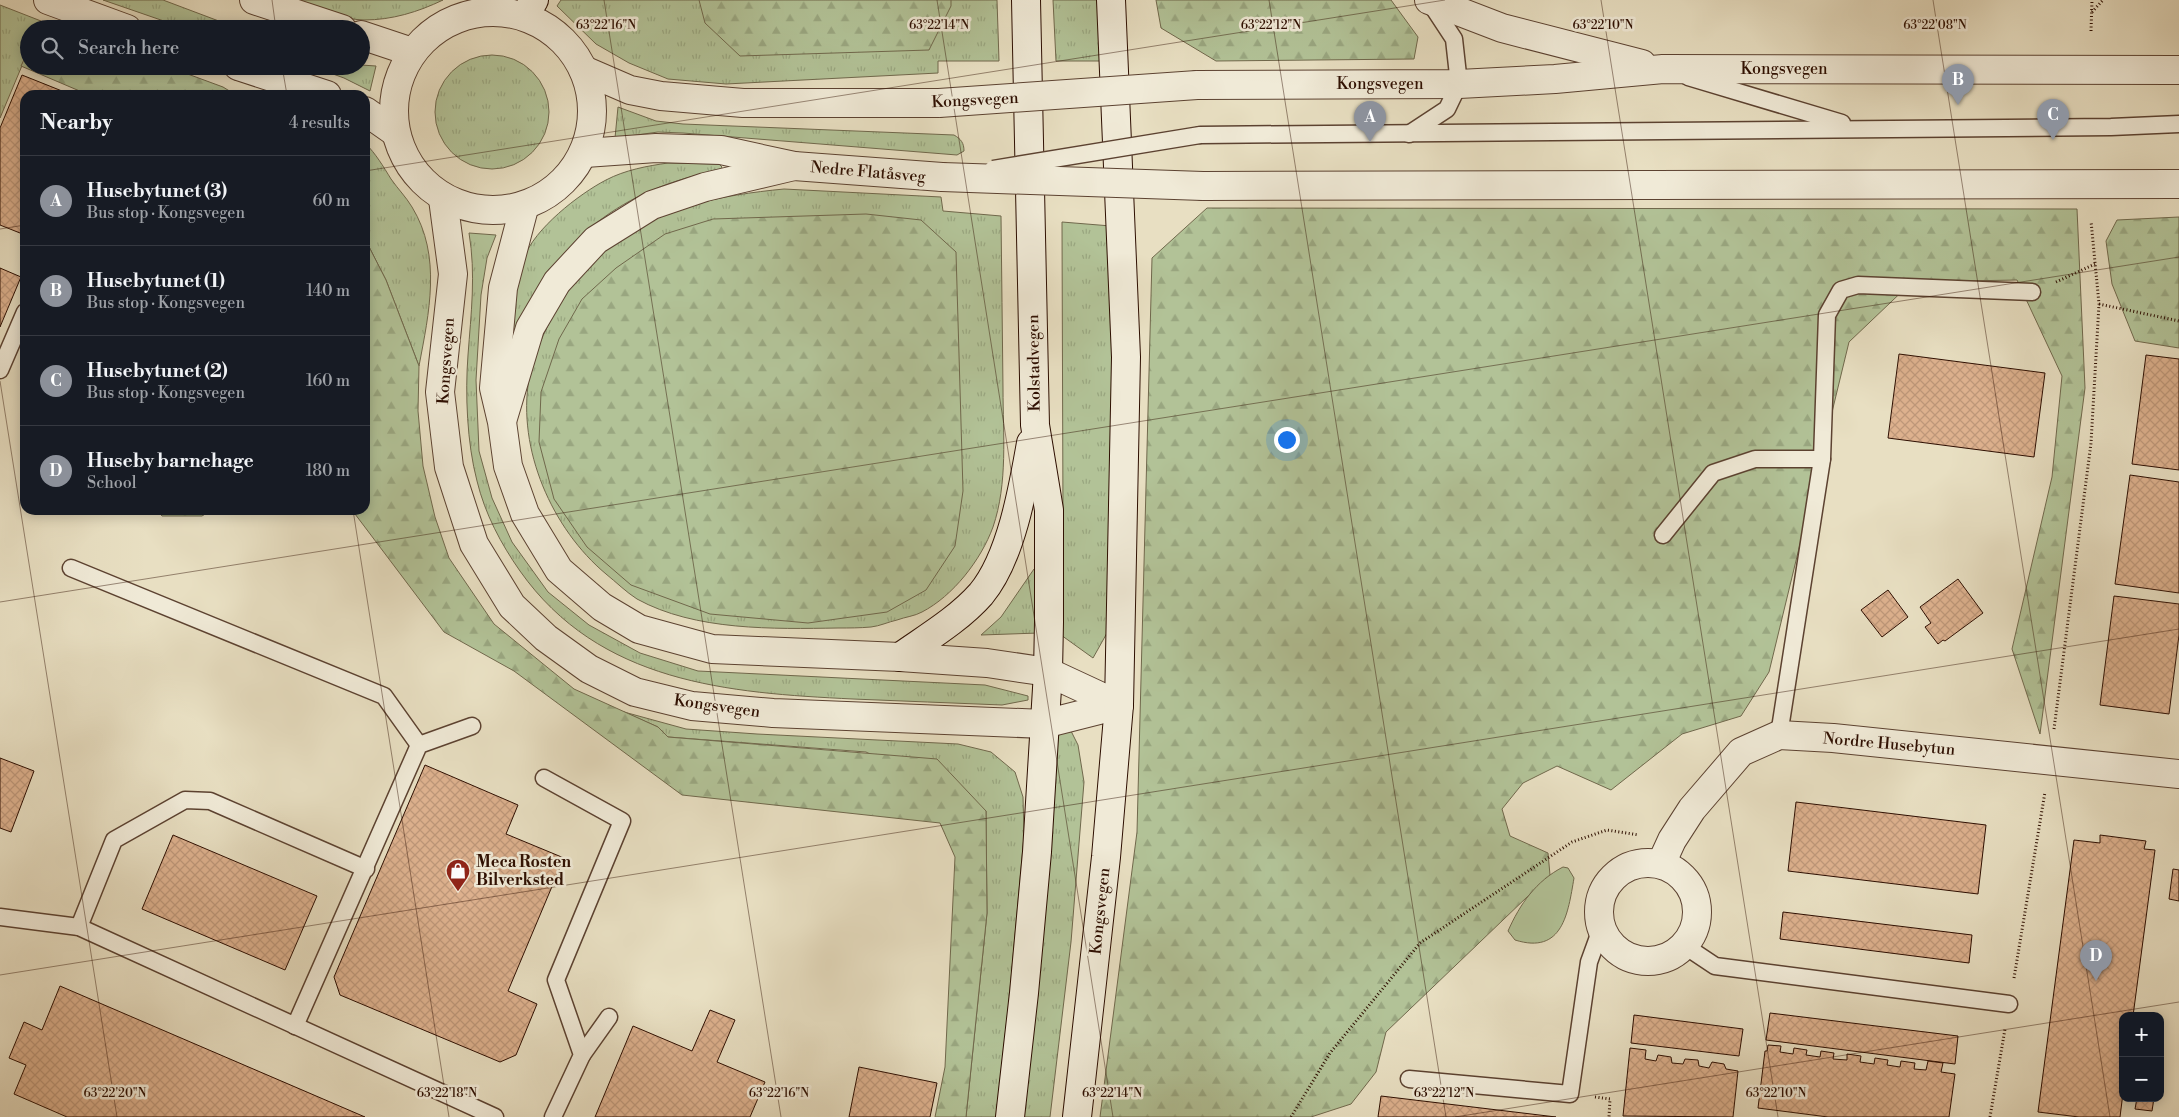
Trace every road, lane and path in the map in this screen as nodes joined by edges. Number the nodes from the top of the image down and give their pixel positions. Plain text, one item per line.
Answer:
1 (48, 0) edge
2 (254, 0) edge
3 (1026, 0) edge
4 (1111, 0) edge
5 (1429, 0) edge
6 (2092, 0) edge
7 (2102, 0) edge
8 (530, 8) edge
9 (2091, 12) junction
10 (102, 20) edge
11 (315, 20) edge
12 (2091, 30) dead end
13 (370, 38) edge
14 (412, 52) junction
15 (1663, 69) junction
16 (2179, 70) edge
17 (586, 71) junction
18 (266, 75) edge
19 (1458, 84) junction
20 (312, 90) edge
21 (370, 114) edge
22 (2179, 124) edge
23 (1858, 128) junction
24 (395, 132) junction
25 (1409, 134) junction
26 (586, 153) junction
27 (794, 166) junction
28 (942, 178) junction
29 (2179, 184) edge
30 (443, 199) junction
31 (524, 208) junction
32 (2091, 221) dead end
33 (2096, 264) junction
34 (2032, 292) joint
35 (2100, 304) junction
36 (2179, 321) edge
37 (20, 324) edge
38 (0, 370) edge
39 (502, 422) junction
40 (1035, 425) junction
41 (1822, 459) junction
42 (1664, 535) dead end
43 (71, 568) dead end
44 (900, 657) junction
45 (1048, 672) junction
46 (1119, 705) junction
47 (1044, 724) junction
48 (472, 726) dead end
49 (1779, 735) junction
50 (419, 745) junction
51 (2050, 760) junction
52 (2179, 774) edge
53 (544, 778) dead end
54 (1672, 840) junction
55 (1661, 864) junction
56 (366, 869) junction
57 (0, 917) edge
58 (80, 927) junction
59 (1602, 929) junction
60 (1685, 946) junction
61 (2009, 1004) junction
62 (609, 1017) dead end
63 (295, 1026) junction
64 (582, 1055) junction
65 (1409, 1079) dead end
66 (495, 1117) edge
67 (554, 1117) edge
68 (1010, 1117) edge
69 (1077, 1117) edge
70 (1291, 1117) edge
71 (1990, 1117) edge

1 - 10 street
2 - 11 street
3 - 40 street, Kolstadvegen
4 - 46 street
5 - 15 street
5 - 19 lane
6 - 9 path
7 - 9 path
8 - 14 street
8 - 17 street
9 - 12 path
13 - 14 street
14 - 24 street
15 - 16 street, Kongsvegen
15 - 19 street, Kongsvegen
15 - 23 lane
17 - 19 street, Kongsvegen, bridge
17 - 26 street
18 - 20 street
19 - 25 lane
21 - 24 street
22 - 23 lane
23 - 25 lane
24 - 30 street
25 - 28 lane, bridge
26 - 27 street
26 - 31 street
27 - 28 street, Nedre Flatåsveg
27 - 39 street
28 - 29 street, bridge
30 - 31 street
30 - 47 street, Kongsvegen
31 - 39 street
32 - 33 path
33 - 34 path
33 - 35 path
34 - 41 lane
35 - 36 path
35 - 51 path
37 - 38 lane
39 - 44 street
40 - 44 street
40 - 45 street, Kolstadvegen
41 - 42 lane
41 - 49 lane
43 - 50 lane
44 - 45 street
45 - 46 street
45 - 47 street, Kolstadvegen
46 - 47 street, Kongsvegen
46 - 69 street, Kongsvegen
47 - 68 street
48 - 50 lane
49 - 51 street, Nordre Husebytun
49 - 54 street, Nordre Husebytun
50 - 56 lane
51 - 52 street, Nordre Husebytun
51 - 61 path
53 - 64 lane
54 - 55 street, Nordre Husebytun
54 - 70 path
55 - 59 street
55 - 60 street
56 - 58 lane
56 - 63 lane
57 - 58 lane
58 - 63 lane
59 - 60 street
59 - 65 lane
60 - 61 lane
61 - 71 path
62 - 64 lane
63 - 66 lane
64 - 67 lane

